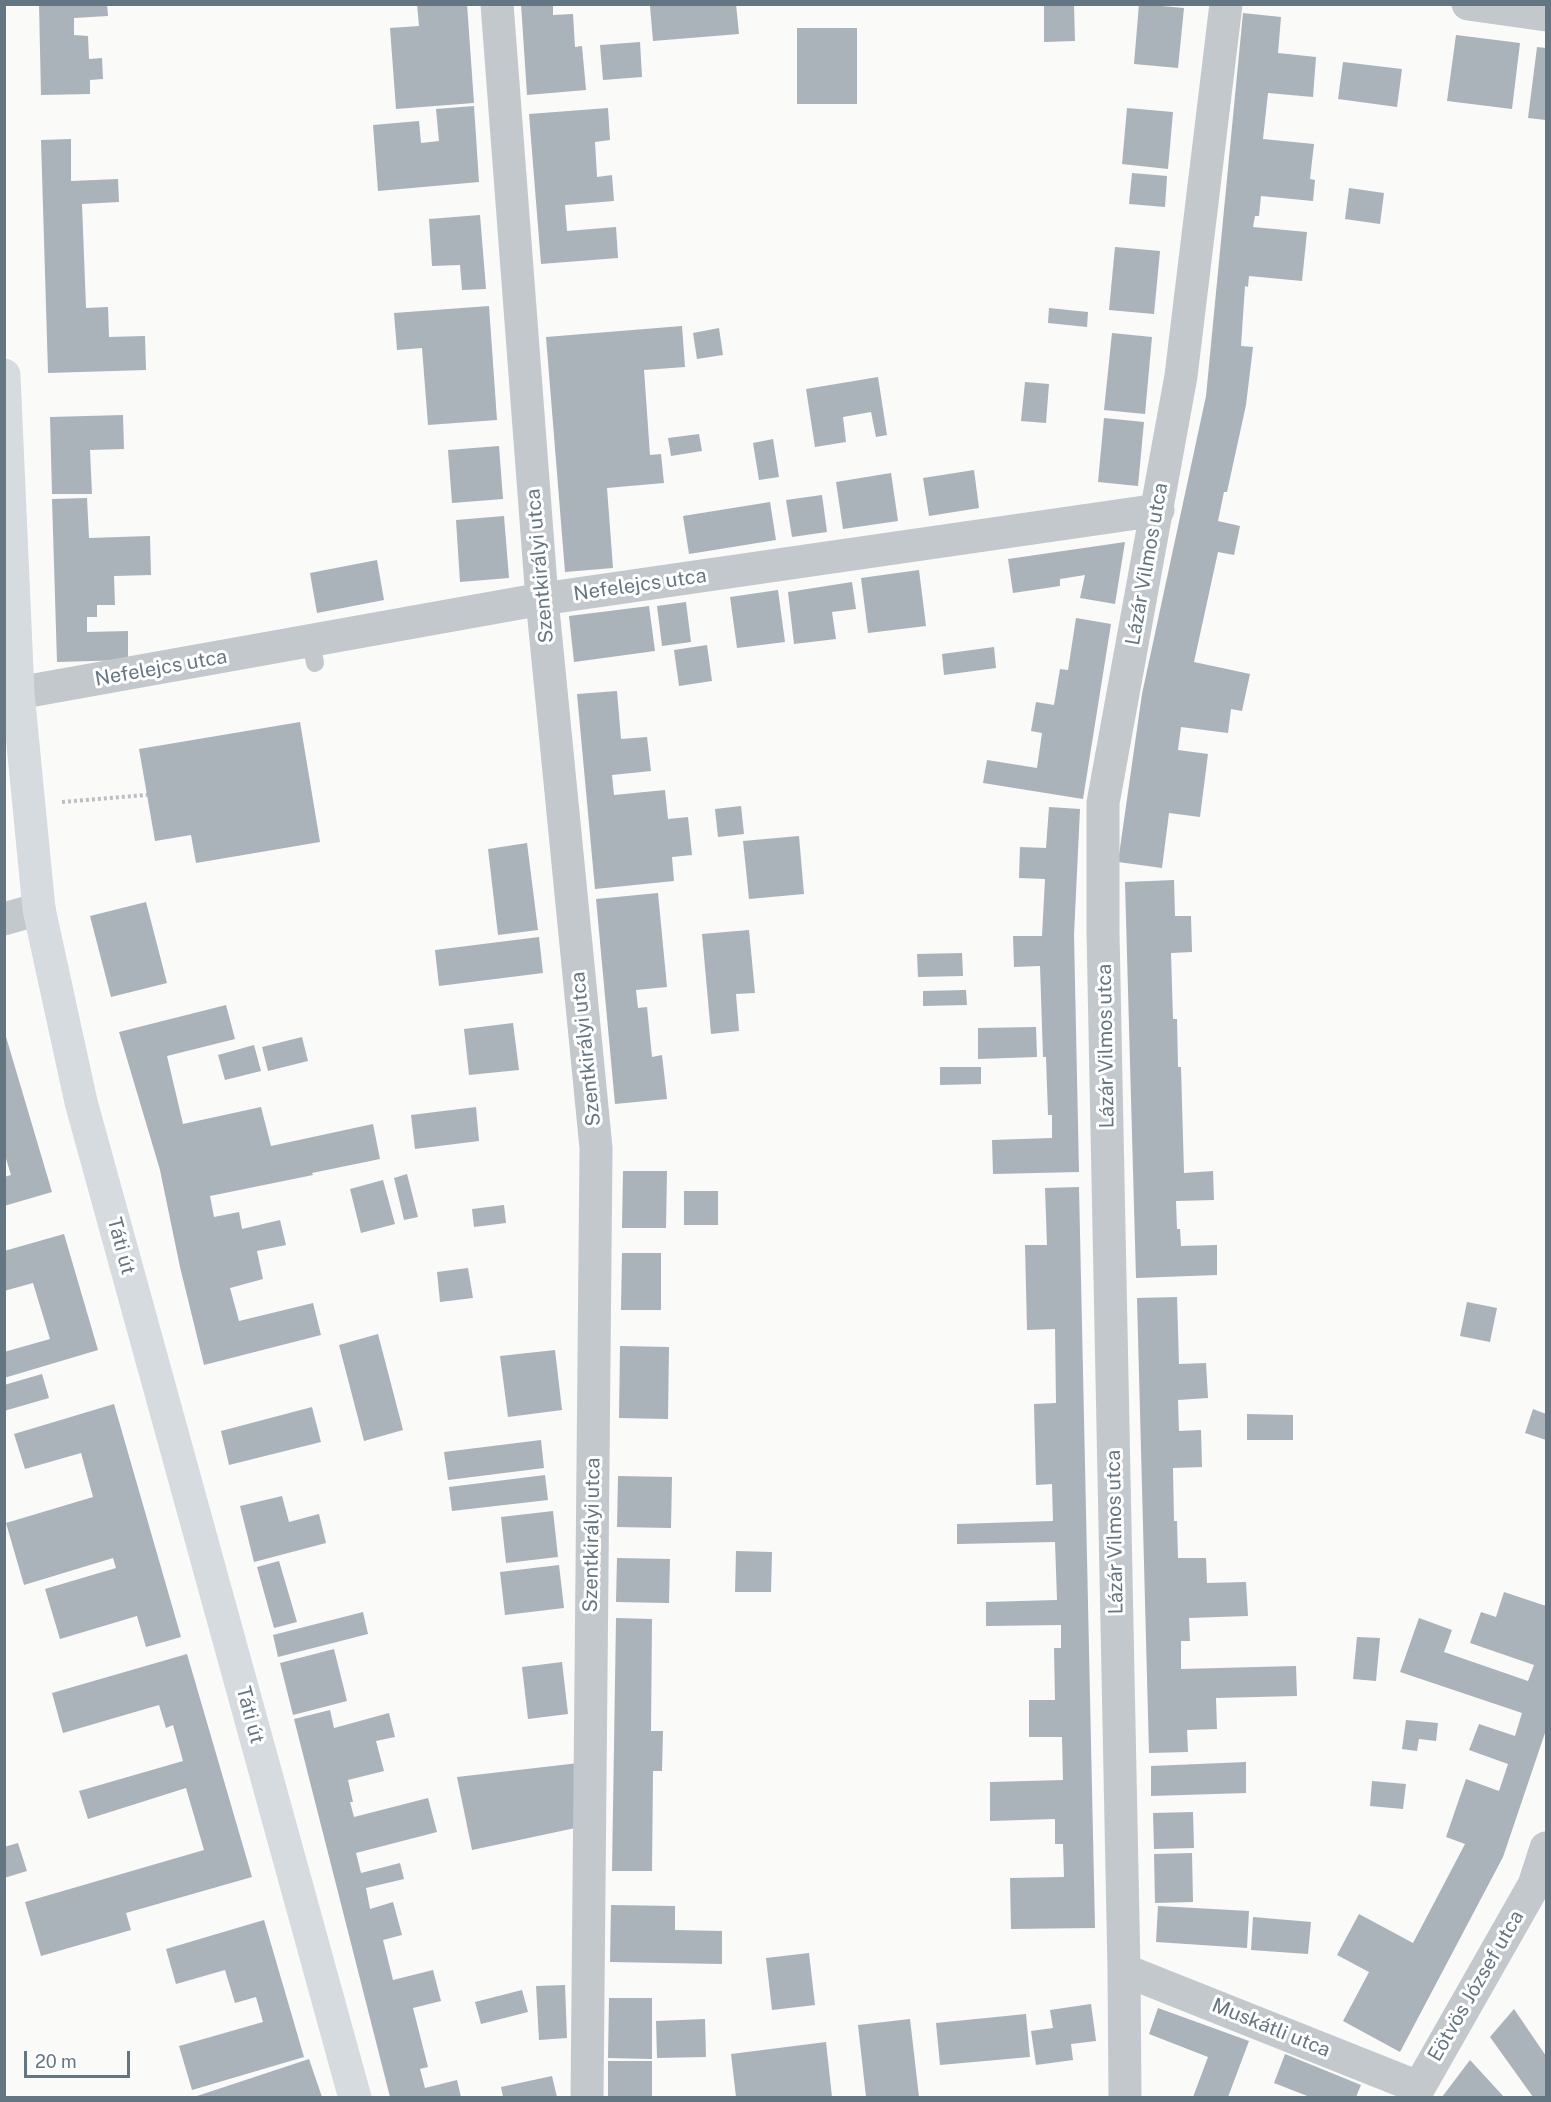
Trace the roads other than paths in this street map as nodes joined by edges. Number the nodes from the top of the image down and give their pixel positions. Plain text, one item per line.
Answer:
1 (497, 4) edge
2 (1226, 4) edge
3 (1468, 4) edge
4 (1546, 15) edge
5 (4, 375) edge
6 (1158, 510) junction
7 (542, 599) junction
8 (18, 693) junction
9 (39, 909) junction
10 (4, 919) edge
11 (1546, 1848) edge
12 (1540, 1885) edge
13 (1124, 1970) junction
14 (1416, 2092) edge
15 (355, 2097) edge
16 (587, 2097) edge
17 (1125, 2097) edge

1 - 7 street, Szentkirályi utca
2 - 6 street, Lázár Vilmos utca
3 - 4 street
5 - 8 main road, Táti út
6 - 7 street, Nefelejcs utca
6 - 13 street, Lázár Vilmos utca
7 - 8 street, Nefelejcs utca
7 - 16 street, Szentkirályi utca
8 - 9 main road, Táti út
9 - 10 street
9 - 15 main road, Táti út
11 - 12 street, Eötvös József utca
12 - 14 street, Eötvös József utca
13 - 14 street, Muskátli utca
13 - 17 street, Lázár Vilmos utca

